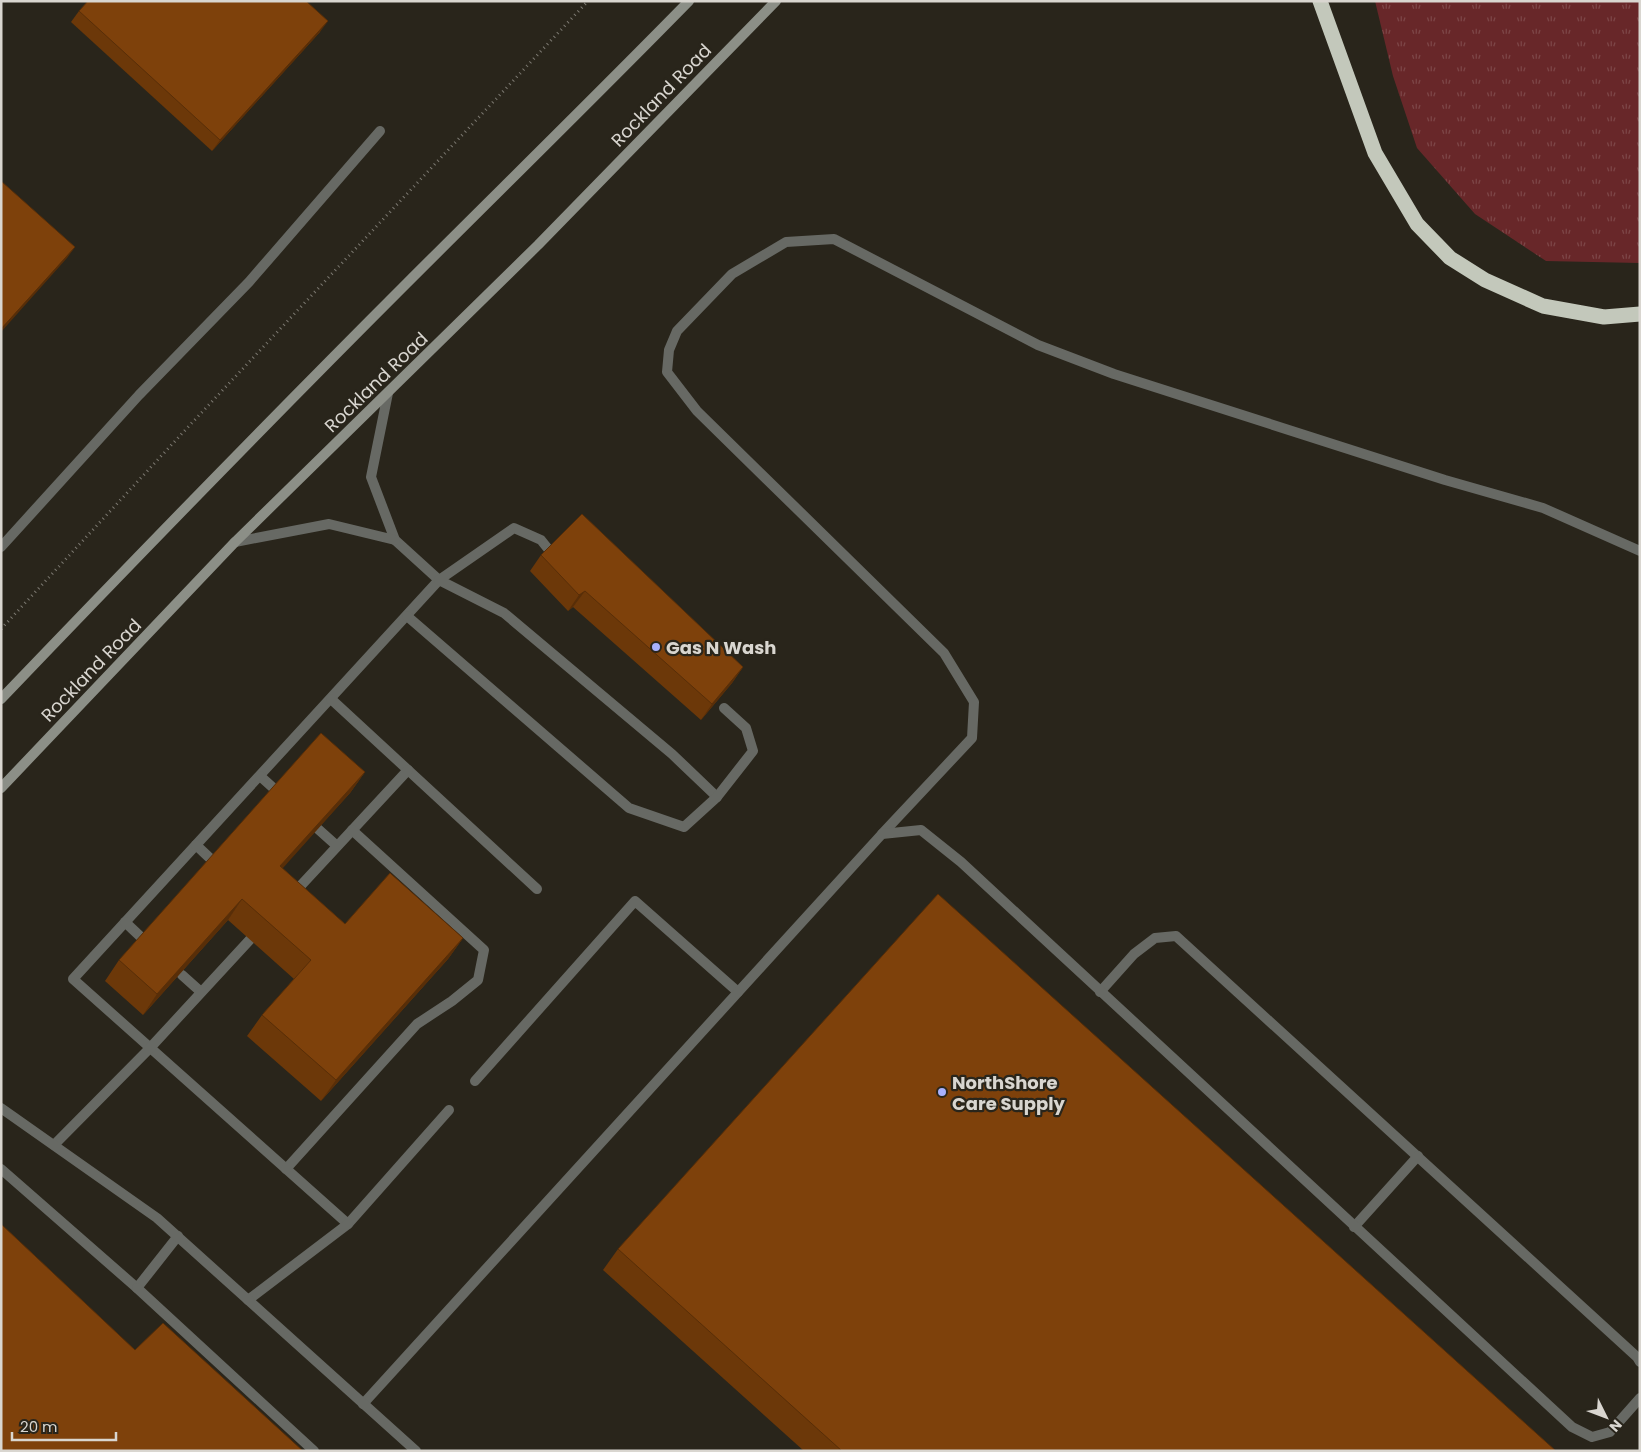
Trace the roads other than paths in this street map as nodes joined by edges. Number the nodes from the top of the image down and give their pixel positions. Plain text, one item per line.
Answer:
1 (689, 1) edge
2 (776, 1) edge
3 (1320, 1) edge
4 (380, 132) dead end
5 (1640, 314) edge
6 (388, 393) junction
7 (395, 540) junction
8 (235, 542) junction
9 (1, 547) edge
10 (550, 550) edge
11 (1640, 551) edge
12 (439, 580) junction
13 (407, 616) junction
14 (1, 698) edge
15 (331, 699) junction
16 (724, 708) edge
17 (408, 770) junction
18 (260, 776) junction
19 (1, 788) edge
20 (280, 794) edge
21 (717, 797) junction
22 (318, 828) edge
23 (352, 830) junction
24 (882, 834) junction
25 (196, 845) junction
26 (338, 846) junction
27 (215, 863) edge
28 (537, 889) dead end
29 (285, 902) edge
30 (125, 922) junction
31 (257, 932) edge
32 (144, 940) edge
33 (182, 975) edge
34 (201, 992) junction
35 (738, 992) junction
36 (1100, 992) junction
37 (150, 1048) junction
38 (475, 1081) dead end
39 (1, 1108) edge
40 (450, 1110) dead end
41 (54, 1145) junction
42 (1418, 1156) junction
43 (286, 1169) junction
44 (1, 1170) edge
45 (348, 1224) junction
46 (1354, 1227) junction
47 (178, 1236) junction
48 (136, 1288) junction
49 (248, 1300) junction
50 (1640, 1362) edge
51 (1640, 1398) edge
52 (363, 1404) junction
53 (314, 1451) edge
54 (416, 1451) edge

1 - 14 main road
2 - 6 main road, Rockland Road
3 - 5 highway
4 - 9 street
6 - 7 street
6 - 8 main road, Rockland Road
7 - 8 street
7 - 12 street
8 - 19 main road, Rockland Road
10 - 12 street
11 - 24 street
12 - 13 street
12 - 21 street
13 - 15 street
13 - 21 street
15 - 17 street
15 - 18 street
16 - 21 street
17 - 23 street
17 - 28 street
18 - 20 street
18 - 25 street
22 - 26 street
23 - 26 street
23 - 43 street
24 - 35 street
24 - 36 street
25 - 27 street
25 - 30 street
26 - 29 street
30 - 32 street
30 - 37 street
31 - 34 street
33 - 34 street
34 - 37 street
35 - 38 street
35 - 52 street
36 - 42 street
36 - 46 street
37 - 41 street
37 - 43 street
39 - 41 street
40 - 45 street
41 - 47 street
42 - 46 street
42 - 50 street
43 - 45 street
44 - 48 street
45 - 49 street
46 - 51 street
47 - 48 street
47 - 49 street
48 - 53 street
49 - 52 street
52 - 54 street

